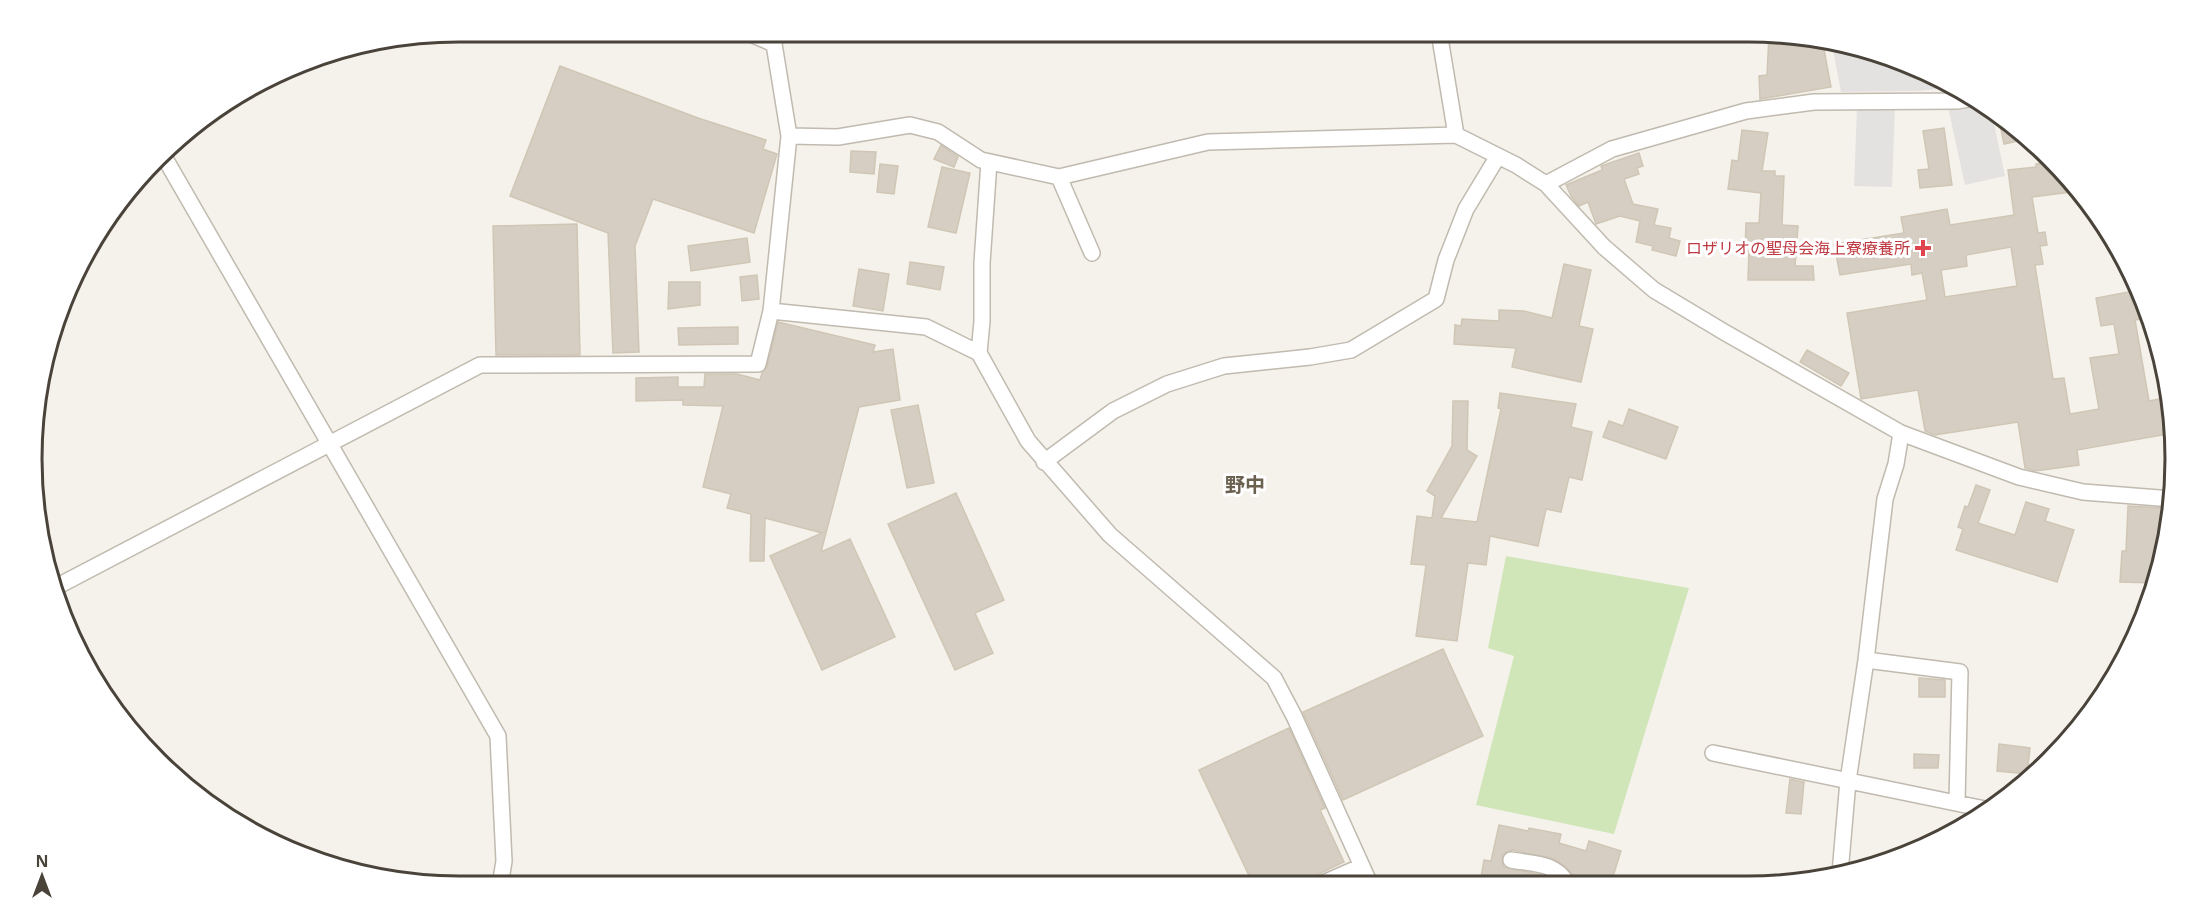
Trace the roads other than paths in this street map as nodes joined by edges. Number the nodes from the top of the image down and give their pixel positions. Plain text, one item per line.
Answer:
1 (777, 42) edge
2 (1441, 42) edge
3 (1960, 100) edge
4 (1456, 135) junction
5 (789, 136) junction
6 (1498, 156) junction
7 (167, 161) edge
8 (989, 162) junction
9 (1059, 177) junction
10 (1546, 184) junction
11 (1092, 253) dead end
12 (771, 311) junction
13 (979, 353) junction
14 (1901, 433) junction
15 (330, 445) junction
16 (1044, 462) junction
17 (2163, 498) edge
18 (61, 584) edge
19 (1866, 660) junction
20 (1713, 753) dead end
21 (1848, 780) junction
22 (1957, 802) junction
23 (1979, 807) edge
24 (1511, 860) dead end
25 (1841, 865) edge
26 (1362, 866) junction
27 (502, 876) edge
28 (1339, 876) edge
29 (1366, 876) edge
30 (1563, 876) edge

1 - 5 street
2 - 4 street
3 - 10 street
4 - 6 street
4 - 9 street
5 - 8 street
5 - 12 street
6 - 10 street
6 - 16 street
7 - 15 street
8 - 9 street
8 - 13 street
9 - 11 street
10 - 14 street
12 - 13 street
12 - 15 street
13 - 16 street
14 - 17 street
14 - 19 street
15 - 18 street
15 - 27 street
16 - 26 street
19 - 21 street
19 - 22 street
20 - 21 street
21 - 22 street
21 - 25 street
22 - 23 street
24 - 30 street
26 - 28 street
26 - 29 street

